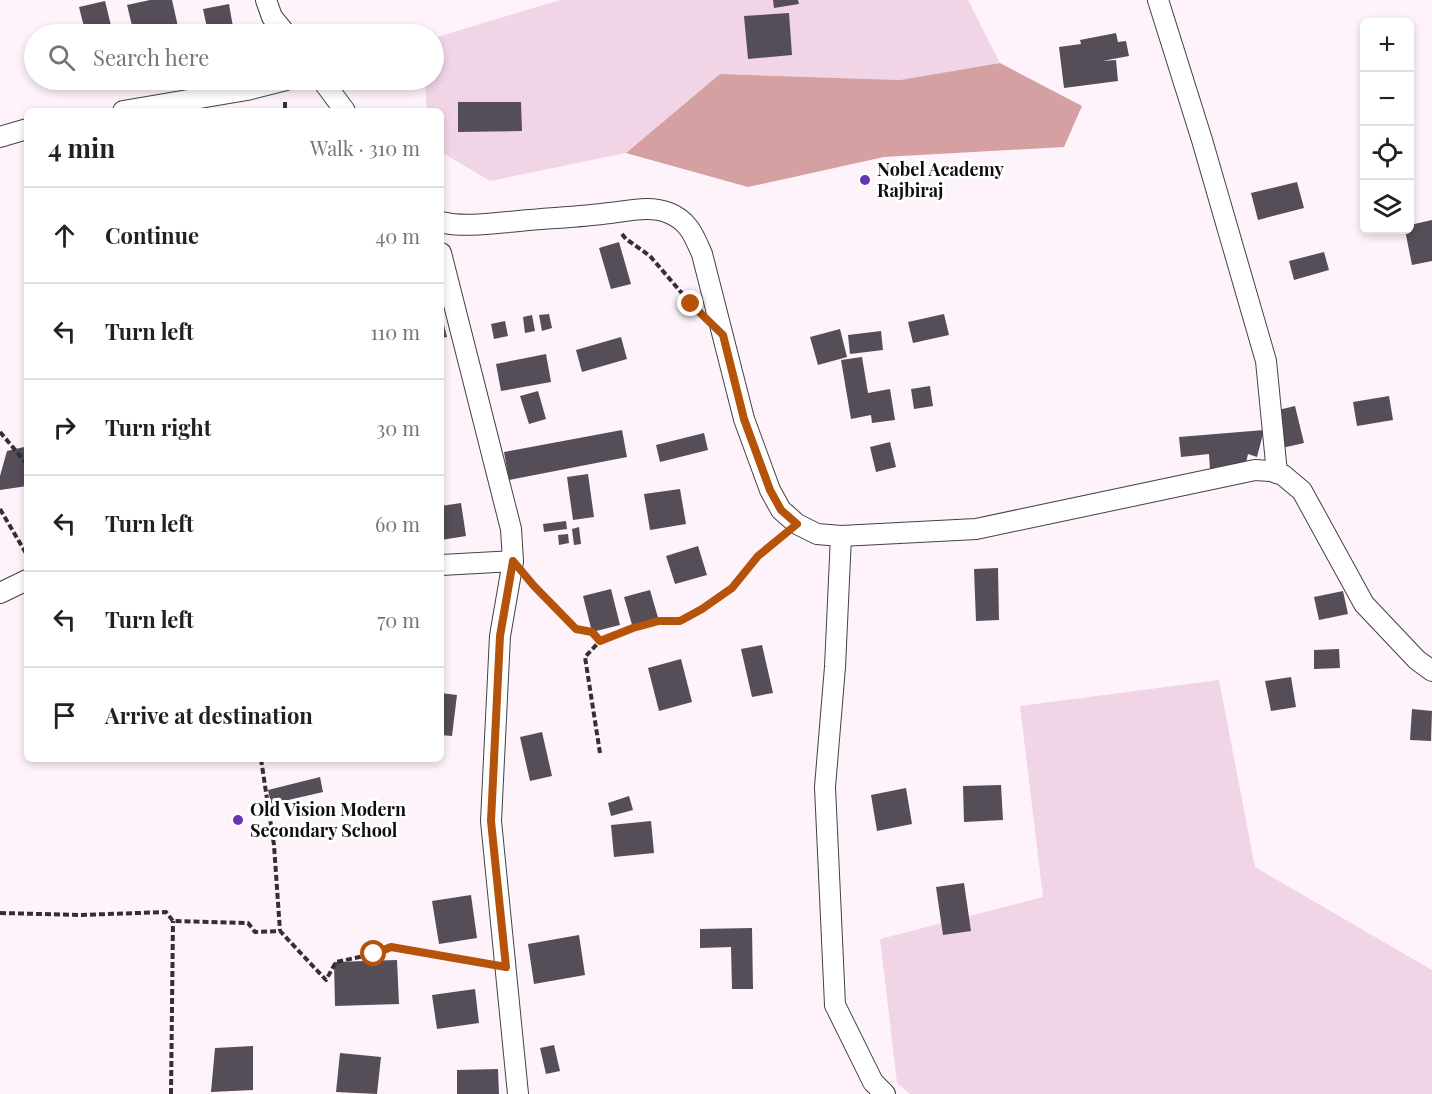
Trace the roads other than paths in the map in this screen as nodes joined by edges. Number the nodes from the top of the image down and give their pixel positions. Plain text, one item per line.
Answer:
1 (266, 0) edge
2 (1158, 0) edge
3 (278, 24) edge
4 (247, 90) edge
5 (329, 90) edge
6 (141, 108) edge
7 (343, 108) edge
8 (24, 130) edge
9 (0, 137) edge
10 (444, 223) edge
11 (444, 265) edge
12 (1277, 473) junction
13 (841, 536) junction
14 (513, 561) junction
15 (444, 566) edge
16 (24, 581) edge
17 (0, 593) edge
18 (1432, 671) edge
19 (518, 1094) edge
20 (885, 1094) edge

1 - 3 street
2 - 12 street
4 - 6 street
5 - 7 street
8 - 9 street
10 - 13 street
11 - 14 street
12 - 13 street
12 - 18 street
13 - 20 street
14 - 15 street
14 - 19 street
16 - 17 street

